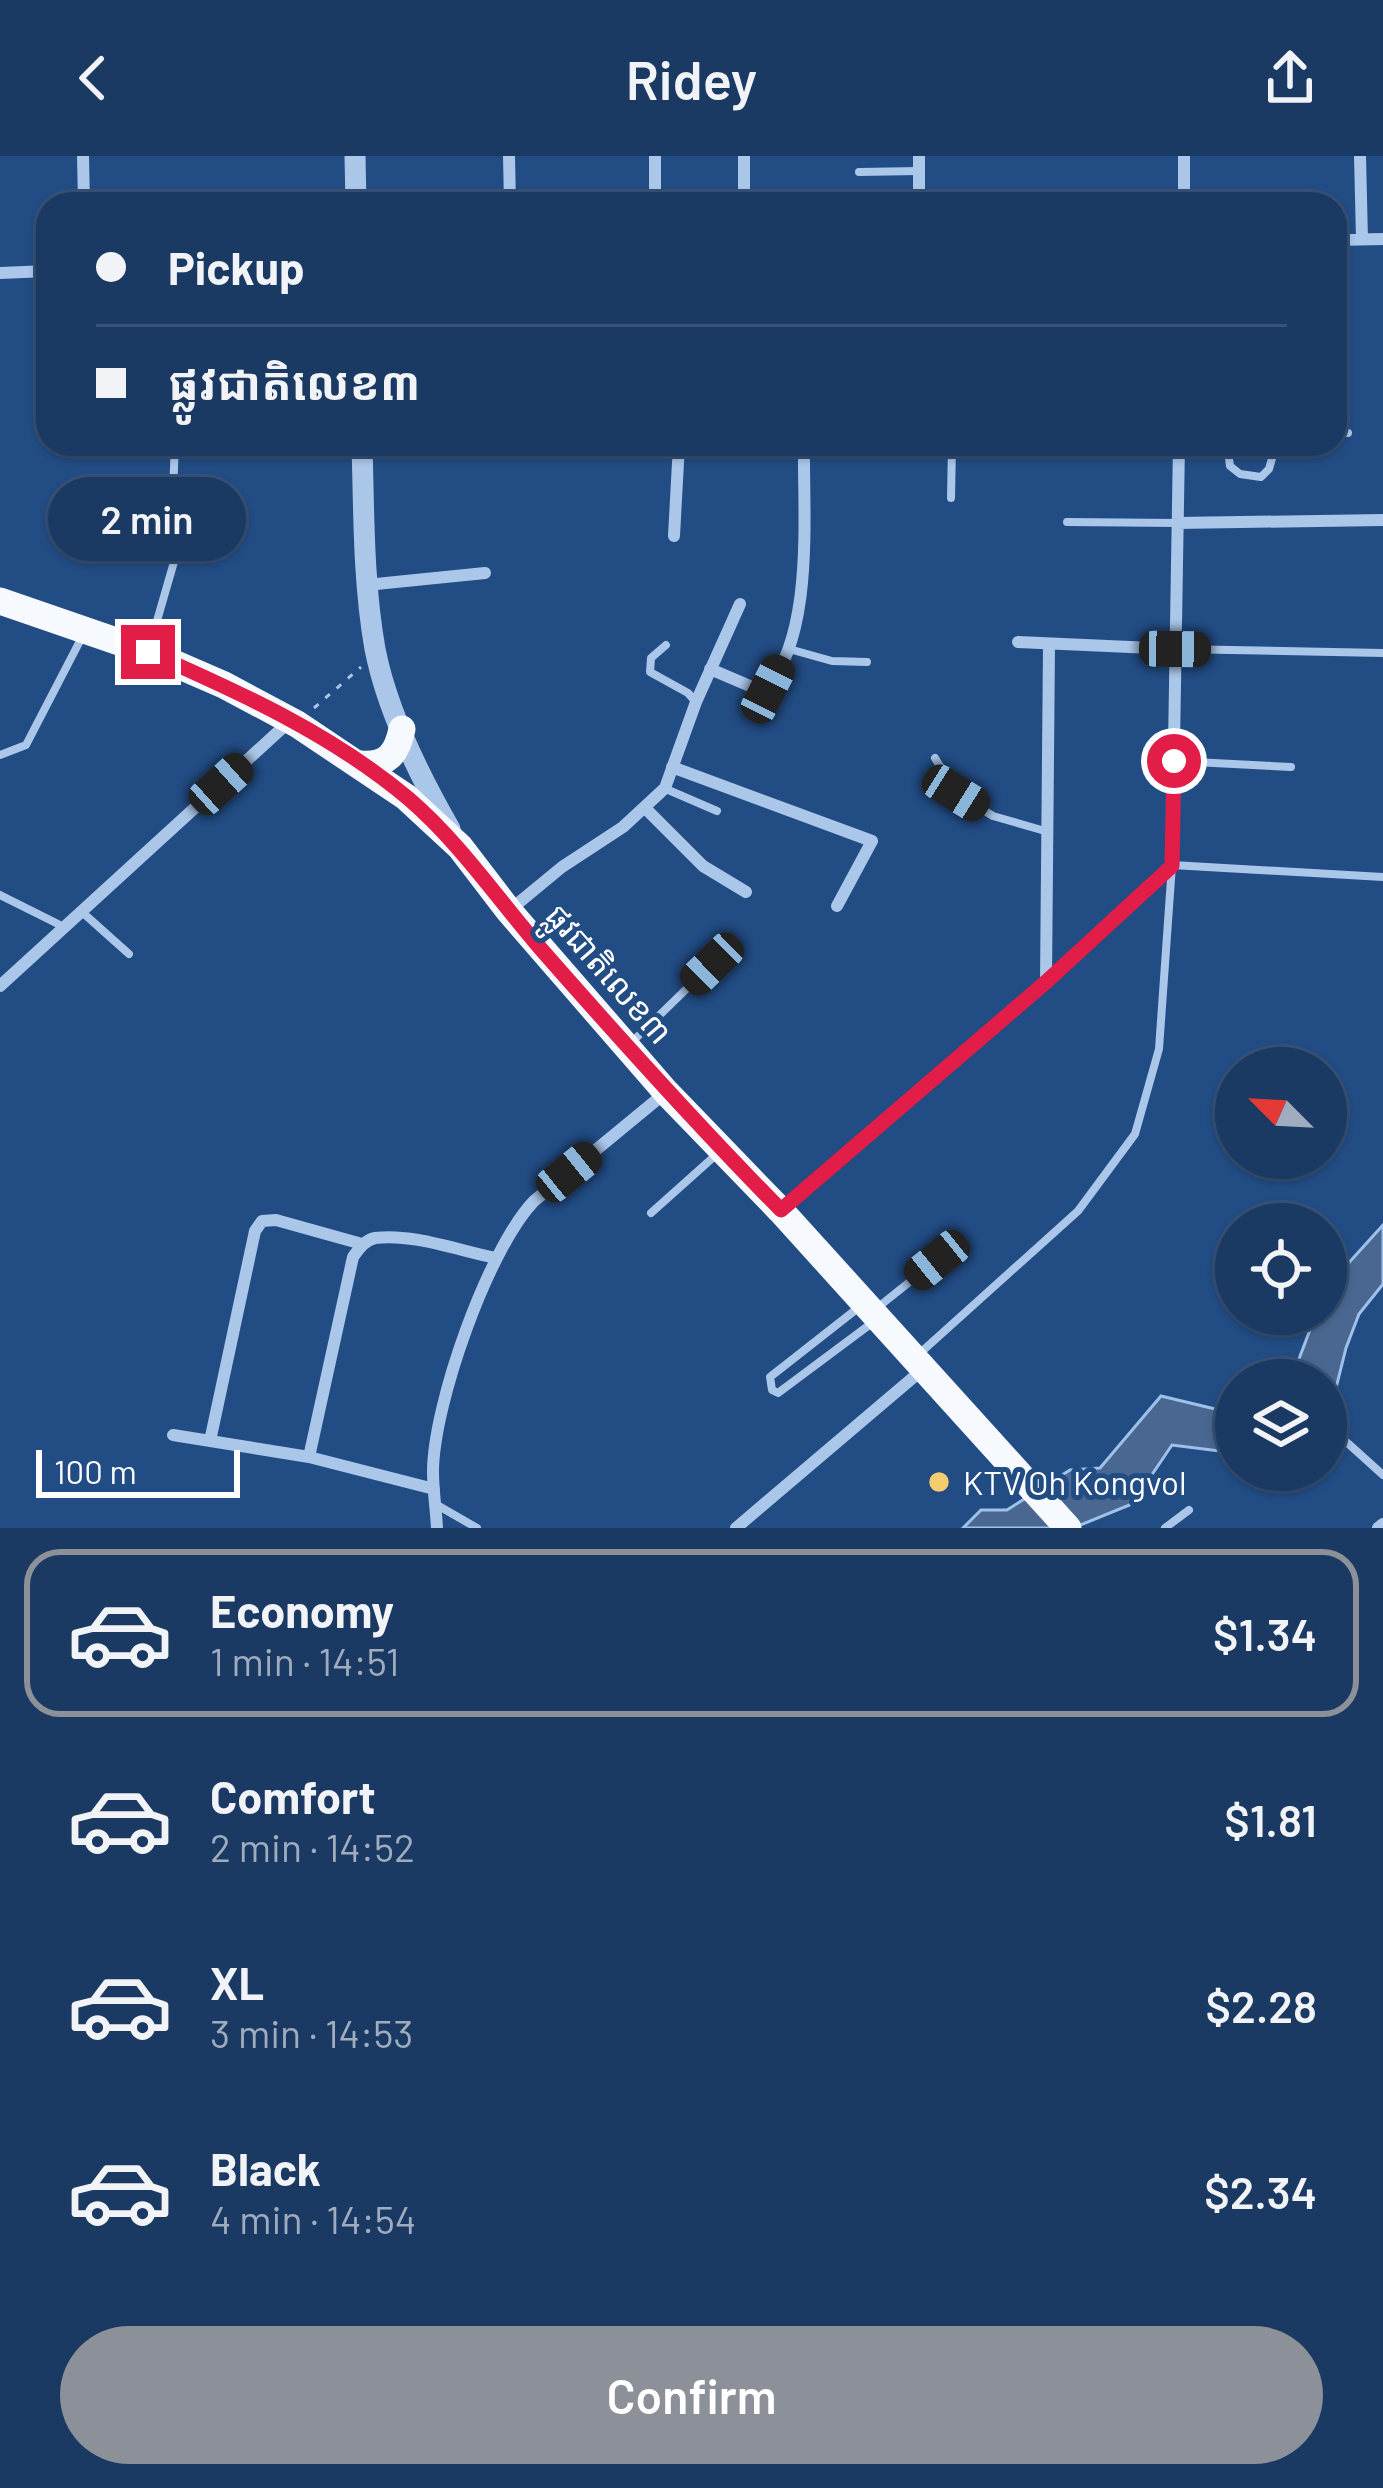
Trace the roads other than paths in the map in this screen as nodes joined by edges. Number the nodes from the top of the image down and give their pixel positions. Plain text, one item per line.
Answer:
1 (82, 156) edge
2 (355, 156) edge
3 (509, 156) edge
4 (655, 156) edge
5 (744, 156) edge
6 (1184, 156) edge
7 (1360, 156) edge
8 (920, 164) edge
9 (859, 172) dead end
10 (84, 192) edge
11 (356, 192) edge
12 (510, 192) edge
13 (655, 192) edge
14 (744, 192) edge
15 (1184, 192) edge
16 (1362, 239) junction
17 (1383, 239) edge
18 (1347, 240) edge
19 (36, 272) edge
20 (0, 273) edge
21 (175, 456) edge
22 (362, 456) edge
23 (678, 456) edge
24 (804, 456) edge
25 (952, 456) edge
26 (1179, 456) edge
27 (1229, 456) edge
28 (1273, 456) edge
29 (951, 498) dead end
30 (1383, 520) edge
31 (1066, 522) dead end
32 (1177, 523) junction
33 (674, 536) dead end
34 (485, 573) dead end
35 (366, 585) junction
36 (0, 602) edge
37 (740, 604) dead end
38 (86, 630) junction
39 (1018, 642) dead end
40 (665, 645) dead end
41 (1049, 645) junction
42 (787, 649) junction
43 (1175, 649) junction
44 (148, 652) junction
45 (1383, 653) edge
46 (867, 662) dead end
47 (710, 669) junction
48 (696, 702) junction
49 (294, 722) junction
50 (402, 729) junction
51 (0, 755) edge
52 (935, 758) dead end
53 (1174, 761) junction
54 (361, 764) junction
55 (672, 767) junction
56 (1291, 767) dead end
57 (664, 788) junction
58 (645, 808) junction
59 (717, 811) dead end
60 (1045, 831) junction
61 (460, 847) junction
62 (1172, 866) junction
63 (1383, 877) edge
64 (746, 892) dead end
65 (0, 896) edge
66 (837, 906) dead end
67 (509, 911) junction
68 (82, 912) junction
69 (65, 928) junction
70 (129, 954) dead end
71 (712, 964) dead end
72 (1046, 982) junction
73 (0, 986) edge
74 (627, 1047) junction
75 (666, 1092) junction
76 (722, 1150) junction
77 (781, 1210) junction
78 (651, 1213) dead end
79 (362, 1244) junction
80 (496, 1258) junction
81 (937, 1260) dead end
82 (871, 1312) junction
83 (918, 1364) junction
84 (173, 1435) dead end
85 (209, 1441) junction
86 (1347, 1443) edge
87 (309, 1457) junction
88 (1383, 1475) edge
89 (435, 1497) junction
90 (1189, 1510) dead end
91 (437, 1528) edge
92 (477, 1528) edge
93 (736, 1528) edge
94 (1069, 1528) edge
95 (1165, 1528) edge

1 - 10 street
2 - 11 street
3 - 12 street
4 - 13 street
5 - 14 street
6 - 15 street
7 - 16 street
8 - 9 lane
16 - 17 street
16 - 18 street
19 - 20 street
21 - 44 lane
22 - 35 street
23 - 33 street
24 - 42 street
25 - 29 lane
26 - 32 street
27 - 28 lane
30 - 32 street
31 - 32 lane
32 - 43 street
34 - 35 street
35 - 50 street
36 - 38 highway, ផ្លូវជាតិលេខ៣
37 - 47 street
38 - 44 highway, ផ្លូវជាតិលេខ៣
38 - 51 lane
39 - 41 street
40 - 48 lane
41 - 43 street
41 - 60 street
42 - 46 lane
42 - 47 street
43 - 45 lane
43 - 53 street
44 - 49 highway, ផ្លូវជាតិលេខ៣
47 - 48 street
48 - 55 street
49 - 54 highway, ផ្លូវជាតិលេខ៣
49 - 68 street
50 - 54 highway
50 - 61 street
52 - 60 lane
53 - 56 lane
53 - 62 street
54 - 61 highway, ផ្លូវជាតិលេខ៣
55 - 57 street
55 - 66 street
57 - 58 street
57 - 59 lane
58 - 64 street
58 - 67 street
60 - 72 street
61 - 67 highway, ផ្លូវជាតិលេខ៣
62 - 63 lane
62 - 72 street
62 - 83 lane
65 - 69 lane
67 - 74 highway, ផ្លូវជាតិលេខ៣
68 - 69 street
68 - 70 lane
69 - 73 street
71 - 74 lane
72 - 77 street
74 - 75 highway, ផ្លូវជាតិលេខ៣
75 - 76 highway, ផ្លូវជាតិលេខ៣
75 - 80 street
76 - 77 highway, ផ្លូវជាតិលេខ៣
76 - 78 lane
77 - 82 highway, ផ្លូវជាតិលេខ៣
79 - 80 street
79 - 85 street
79 - 87 street
80 - 89 street
81 - 82 lane
82 - 82 lane
82 - 83 highway, ផ្លូវជាតិលេខ៣
83 - 93 street
83 - 94 highway, ផ្លូវជាតិលេខ៣
84 - 85 street
85 - 87 street
86 - 88 lane
87 - 89 street
89 - 91 street
89 - 92 lane
90 - 95 lane

